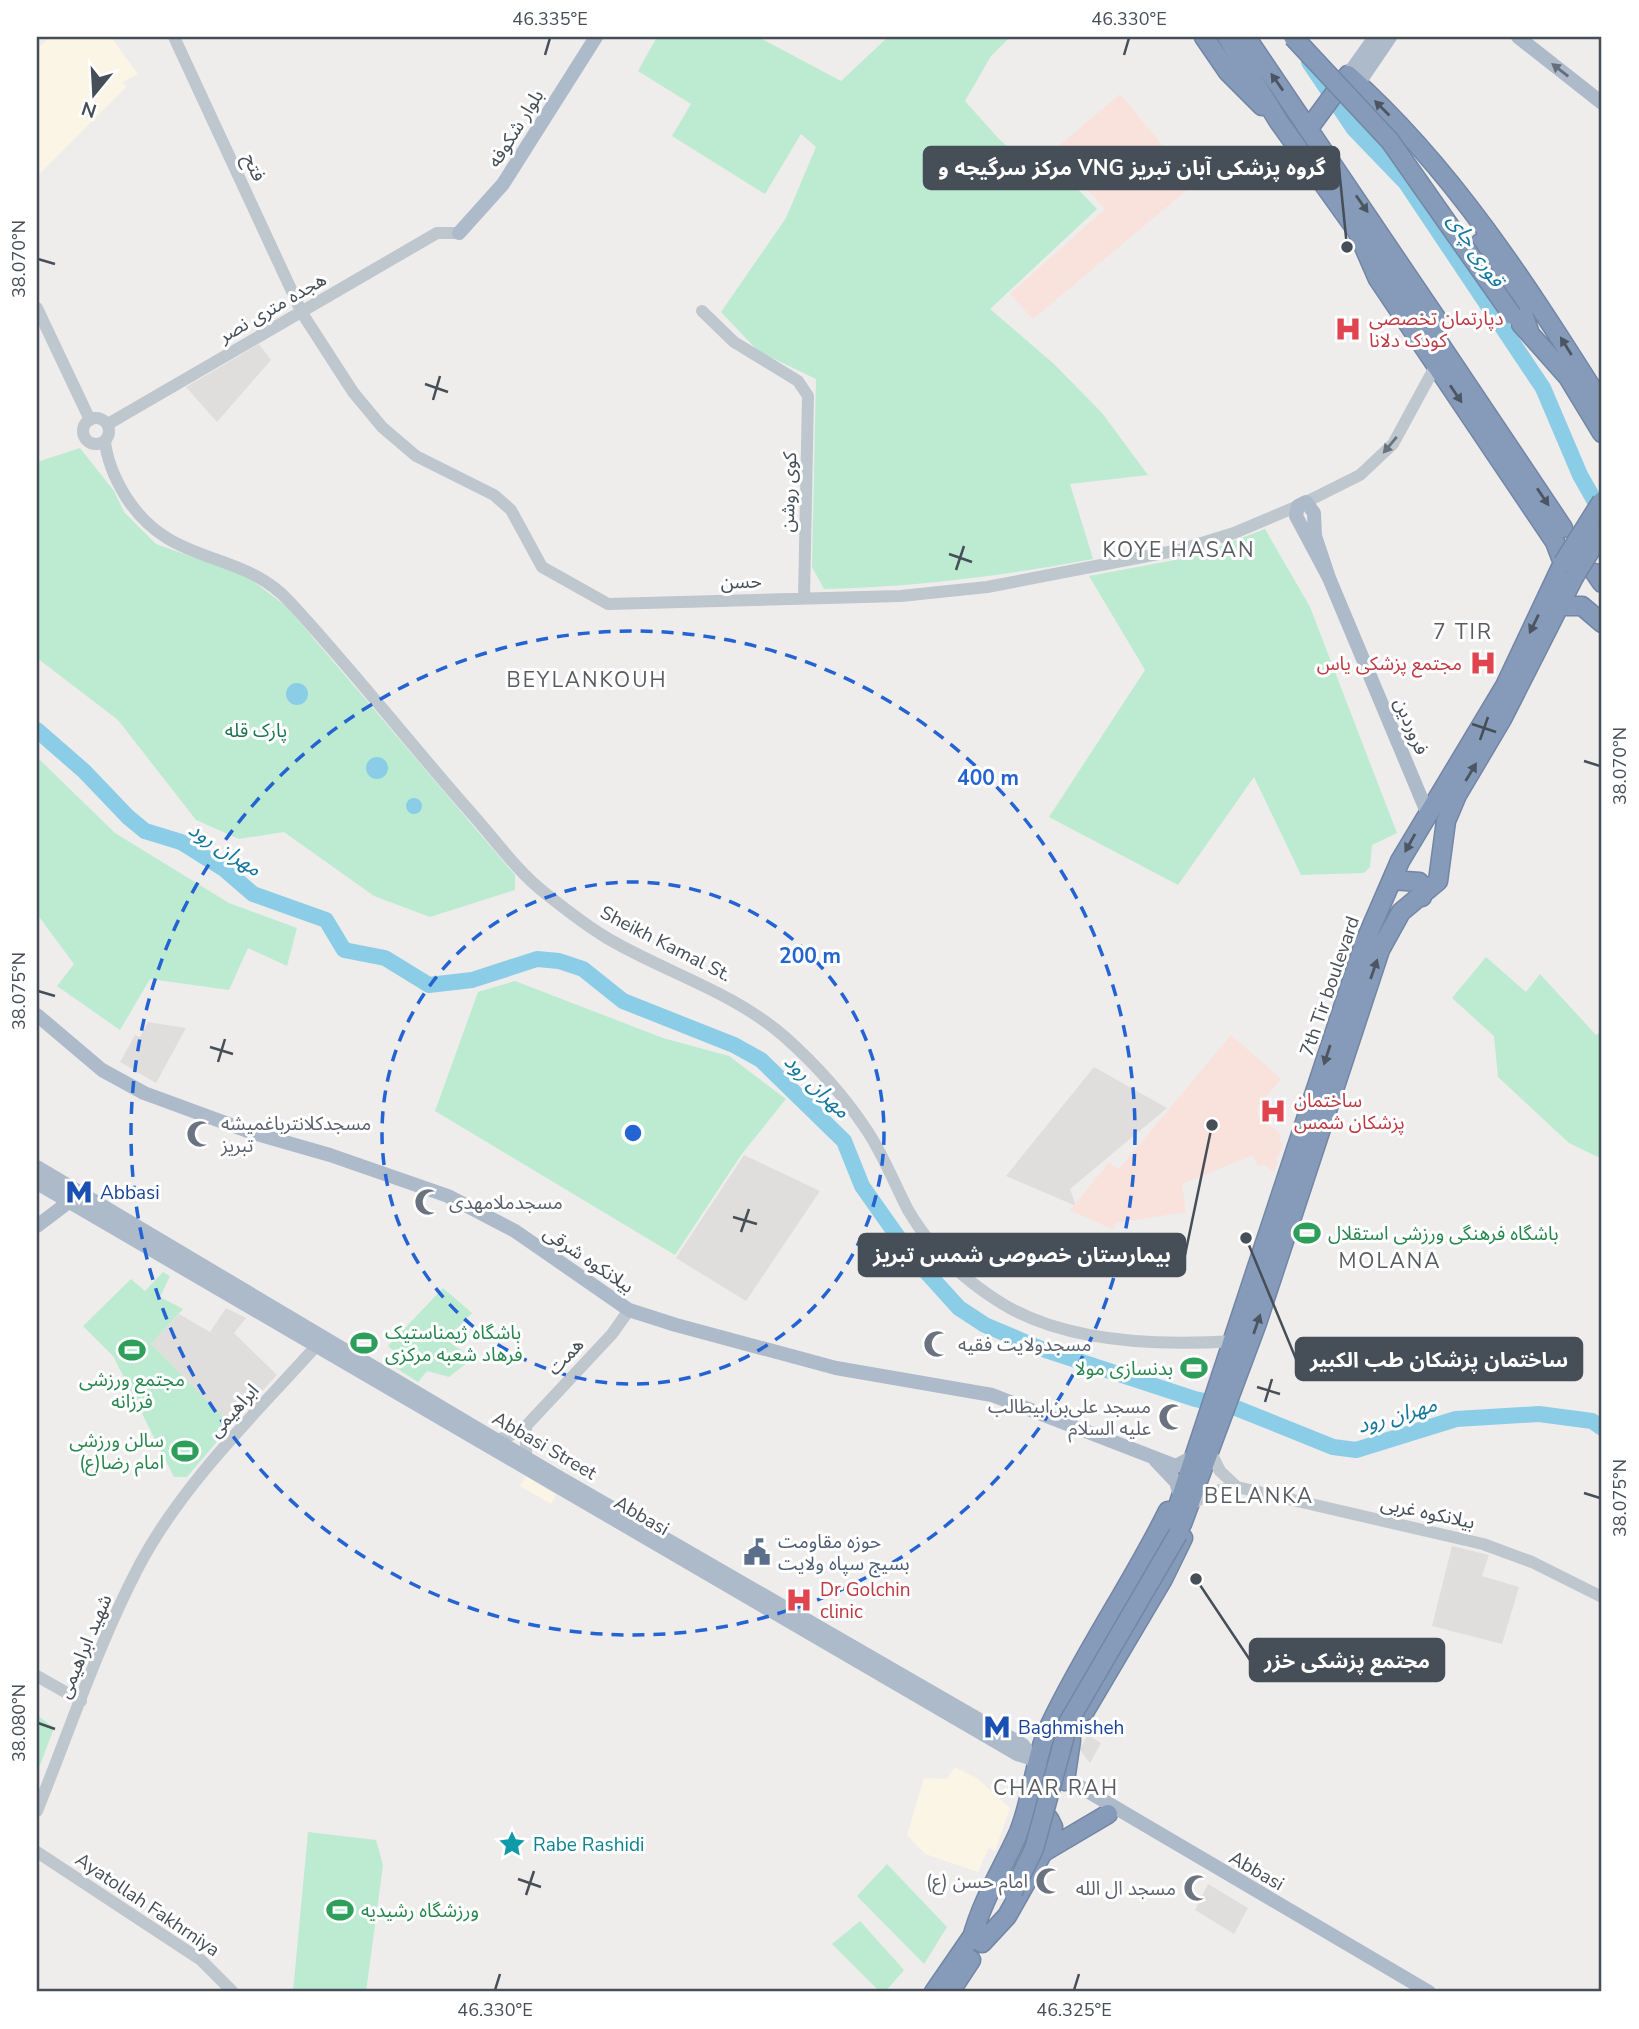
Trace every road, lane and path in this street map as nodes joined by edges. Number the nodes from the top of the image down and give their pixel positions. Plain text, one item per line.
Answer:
1 (174, 37) edge
2 (596, 37) edge
3 (1204, 37) edge
4 (1227, 37) edge
5 (1246, 37) edge
6 (1293, 37) edge
7 (1375, 37) edge
8 (1390, 37) edge
9 (1518, 37) edge
10 (1353, 79) junction
11 (1602, 103) edge
12 (1279, 122) junction
13 (1309, 128) junction
14 (1414, 140) junction
15 (1357, 231) junction
16 (458, 233) joint
17 (37, 308) edge
18 (702, 310) dead end
19 (302, 313) junction
20 (1529, 331) junction
21 (1436, 365) junction
22 (1602, 404) edge
23 (90, 420) junction
24 (108, 424) junction
25 (1602, 433) edge
26 (105, 441) junction
27 (1528, 475) junction
28 (1602, 501) edge
29 (1302, 504) junction
30 (1563, 528) dead end
31 (1602, 533) edge
32 (1569, 570) junction
33 (804, 598) junction
34 (1560, 606) junction
35 (1602, 623) edge
36 (1427, 812) junction
37 (1447, 820) junction
38 (1392, 880) junction
39 (1422, 897) junction
40 (37, 1015) edge
41 (37, 1167) edge
42 (37, 1183) edge
43 (84, 1194) junction
44 (67, 1200) junction
45 (37, 1226) edge
46 (208, 1274) junction
47 (629, 1310) junction
48 (1235, 1341) junction
49 (318, 1344) junction
50 (1226, 1386) junction
51 (1213, 1424) junction
52 (526, 1426) junction
53 (489, 1441) junction
54 (1210, 1451) junction
55 (1193, 1457) junction
56 (1152, 1458) junction
57 (526, 1463) junction
58 (1237, 1487) junction
59 (181, 1503) joint
60 (1186, 1504) junction
61 (1602, 1597) edge
62 (1094, 1643) junction
63 (1117, 1657) junction
64 (37, 1676) edge
65 (81, 1702) junction
66 (1033, 1762) junction
67 (1065, 1781) junction
68 (37, 1811) edge
69 (1108, 1814) junction
70 (1024, 1815) junction
71 (37, 1852) edge
72 (1042, 1853) junction
73 (977, 1941) junction
74 (233, 1992) edge
75 (933, 1992) edge
76 (950, 1992) edge
77 (1418, 1992) edge
78 (1429, 1992) edge

1 - 19 street, فتح
2 - 16 main road, بلوار شکوفه
3 - 12 highway
4 - 12 highway
13 -> 5 highway
6 - 20 highway, bridge
7 - 10 main road
8 - 10 main road
11 -> 9 main road
10 - 13 highway
14 -> 10 highway
12 - 15 highway
13 -> 27 highway
14 - 20 highway
22 -> 14 highway
15 - 21 highway
15 - 27 highway
16 - 19 street, هجده متری نصر
17 - 23 street
18 - 33 street, کوی روشن
19 - 24 street, هجده متری نصر
19 - 33 street, حسن
20 - 25 highway
21 -> 29 street, حسن
21 -> 32 highway
23 - 24 street
23 - 26 street
24 - 26 street
26 - 48 street, Sheikh Kamal St.
27 -> 30 highway
28 - 32 highway, bridge
29 - 33 street, حسن
29 - 36 main road, فروردین
31 - 32 highway, bridge
32 - 34 highway, 7th Tir boulevard
32 -> 36 highway, 7th Tir boulevard
34 - 35 highway
37 -> 34 highway, 7th Tir boulevard
36 - 37 highway
36 -> 38 highway, 7th Tir boulevard
37 - 39 highway, 7th Tir boulevard
38 - 39 highway
38 -> 48 highway, 7th Tir boulevard
50 -> 39 highway, 7th Tir boulevard
40 - 47 main road, بیلانکوه شرقی
41 - 43 main road, Abbasi Street
42 - 44 main road, Abbasi Street
43 - 44 main road
43 - 46 main road, Abbasi Street
44 - 45 main road
44 - 46 main road, Abbasi Street
46 - 49 main road
46 - 53 main road, Abbasi Street
47 - 52 street, همت
47 - 56 main road, بیلانکوه شرقی
48 - 50 highway, 7th Tir boulevard
49 - 53 main road
49 - 59 street, ابراهیمی
50 - 51 highway, 7th Tir boulevard
51 - 54 highway, 7th Tir boulevard
51 - 55 highway, 7th Tir boulevard
52 - 53 street, همت
52 - 57 street
53 - 57 main road, Abbasi Street
54 - 58 street
54 - 60 highway, 7th Tir boulevard
55 - 56 main road, بیلانکوه شرقی
55 - 60 highway, 7th Tir boulevard
56 - 60 main road, بیلانکوه شرقی
57 - 66 main road, Abbasi Street
58 - 60 street, بیلانکوه غربی
58 - 61 street, بیلانکوه غربی
59 - 65 street, شهید ابراهیمی
60 - 62 highway
60 - 63 highway
60 - 73 highway, 7th Tir boulevard, bridge
62 - 63 highway
62 - 66 highway
63 - 67 highway
64 - 65 street
65 - 68 street, شهید ابراهیمی
66 - 67 main road, Abbasi
66 - 70 highway
67 - 69 main road, Abbasi
67 - 78 main road, Abbasi
69 - 72 highway
69 - 77 main road, Abbasi
70 - 72 highway
70 - 73 highway
71 - 74 street, Ayatollah Fakhrniya
72 - 73 highway
73 - 75 highway
73 - 76 highway

